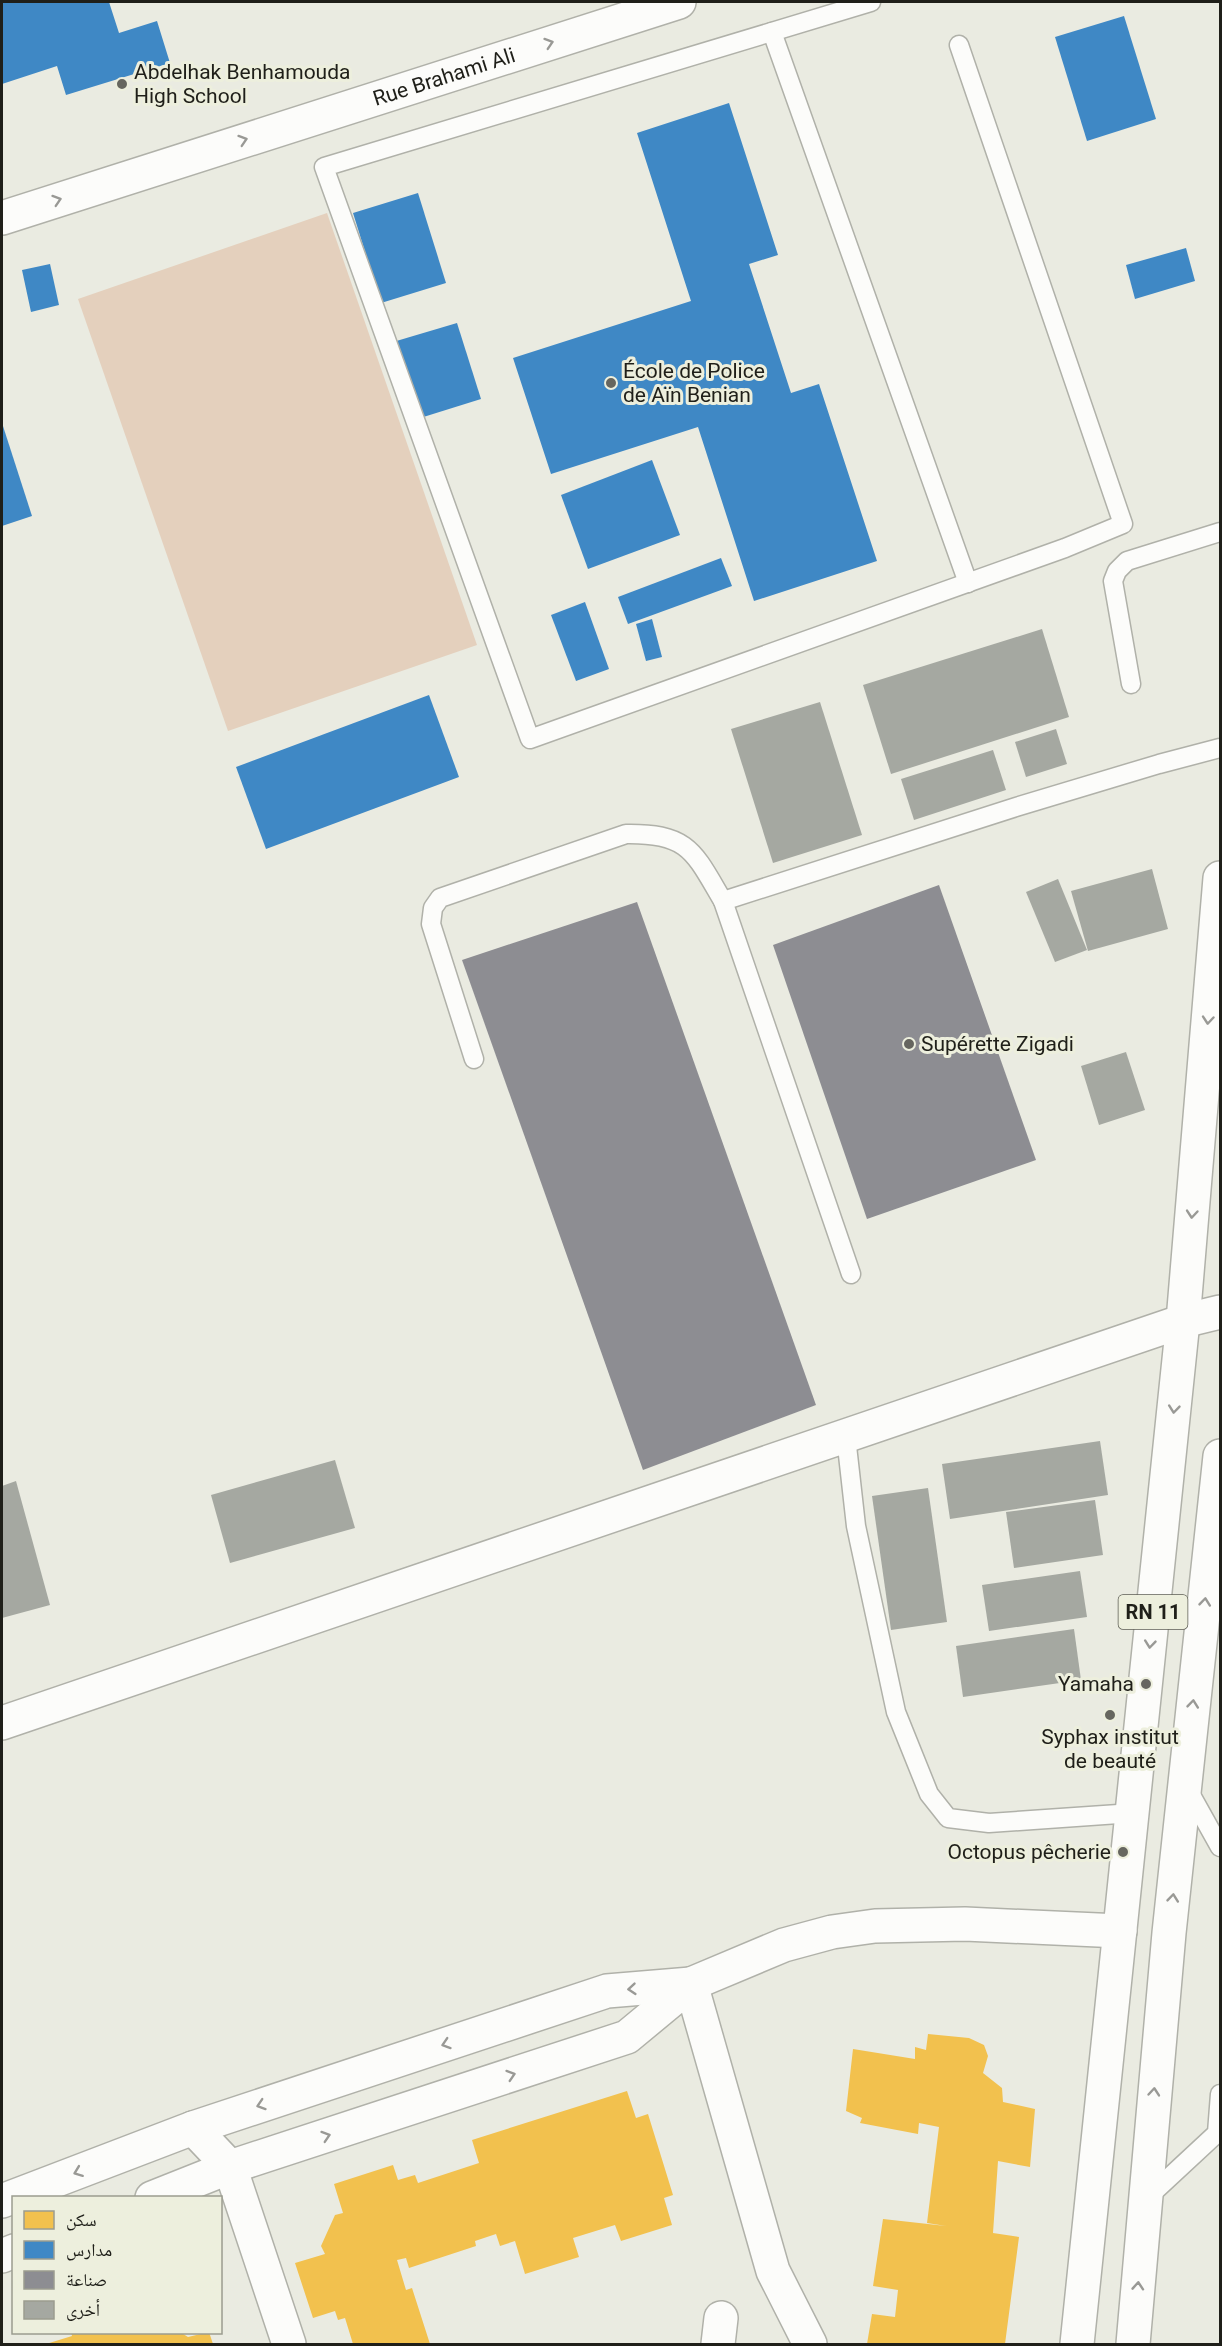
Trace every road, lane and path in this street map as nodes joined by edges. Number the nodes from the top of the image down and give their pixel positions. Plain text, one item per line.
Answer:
1 (680, 2) edge
2 (871, 2) edge
3 (772, 32) junction
4 (959, 45) dead end
5 (2, 218) edge
6 (1221, 532) edge
7 (968, 583) junction
8 (1131, 684) dead end
9 (1221, 748) edge
10 (1221, 878) edge
11 (723, 901) junction
12 (474, 1059) dead end
13 (851, 1274) dead end
14 (1221, 1312) edge
15 (1183, 1321) junction
16 (846, 1437) junction
17 (1221, 1455) edge
18 (2, 1723) edge
19 (1185, 1784) junction
20 (1133, 1813) junction
21 (1221, 1847) edge
22 (1120, 1931) junction
23 (691, 1984) junction
24 (1221, 2094) edge
25 (193, 2128) junction
26 (230, 2167) junction
27 (15, 2196) edge
28 (157, 2196) edge
29 (1144, 2200) junction
30 (289, 2344) edge
31 (810, 2344) edge
32 (1077, 2344) edge
33 (1133, 2344) edge

5 -> 1 street, Rue Brahami Ali
2 - 3 lane
3 - 7 lane
3 - 7 lane
4 - 7 lane
6 - 8 lane
9 - 11 lane
10 -> 15 street, RN 11
11 - 12 lane
11 - 13 lane
14 - 15 street
15 - 16 street
15 -> 20 street, RN 11
16 - 18 street
16 - 20 lane
19 -> 17 street, RN 11
19 - 21 lane
29 -> 19 street, RN 11
20 - 22 street, RN 11
22 - 23 street
22 - 32 street, RN 11
23 -> 25 street
26 -> 23 street
23 - 31 street
24 - 29 lane
25 - 26 street
25 -> 27 street
26 - 28 street
26 - 30 street
33 -> 29 street, RN 11

